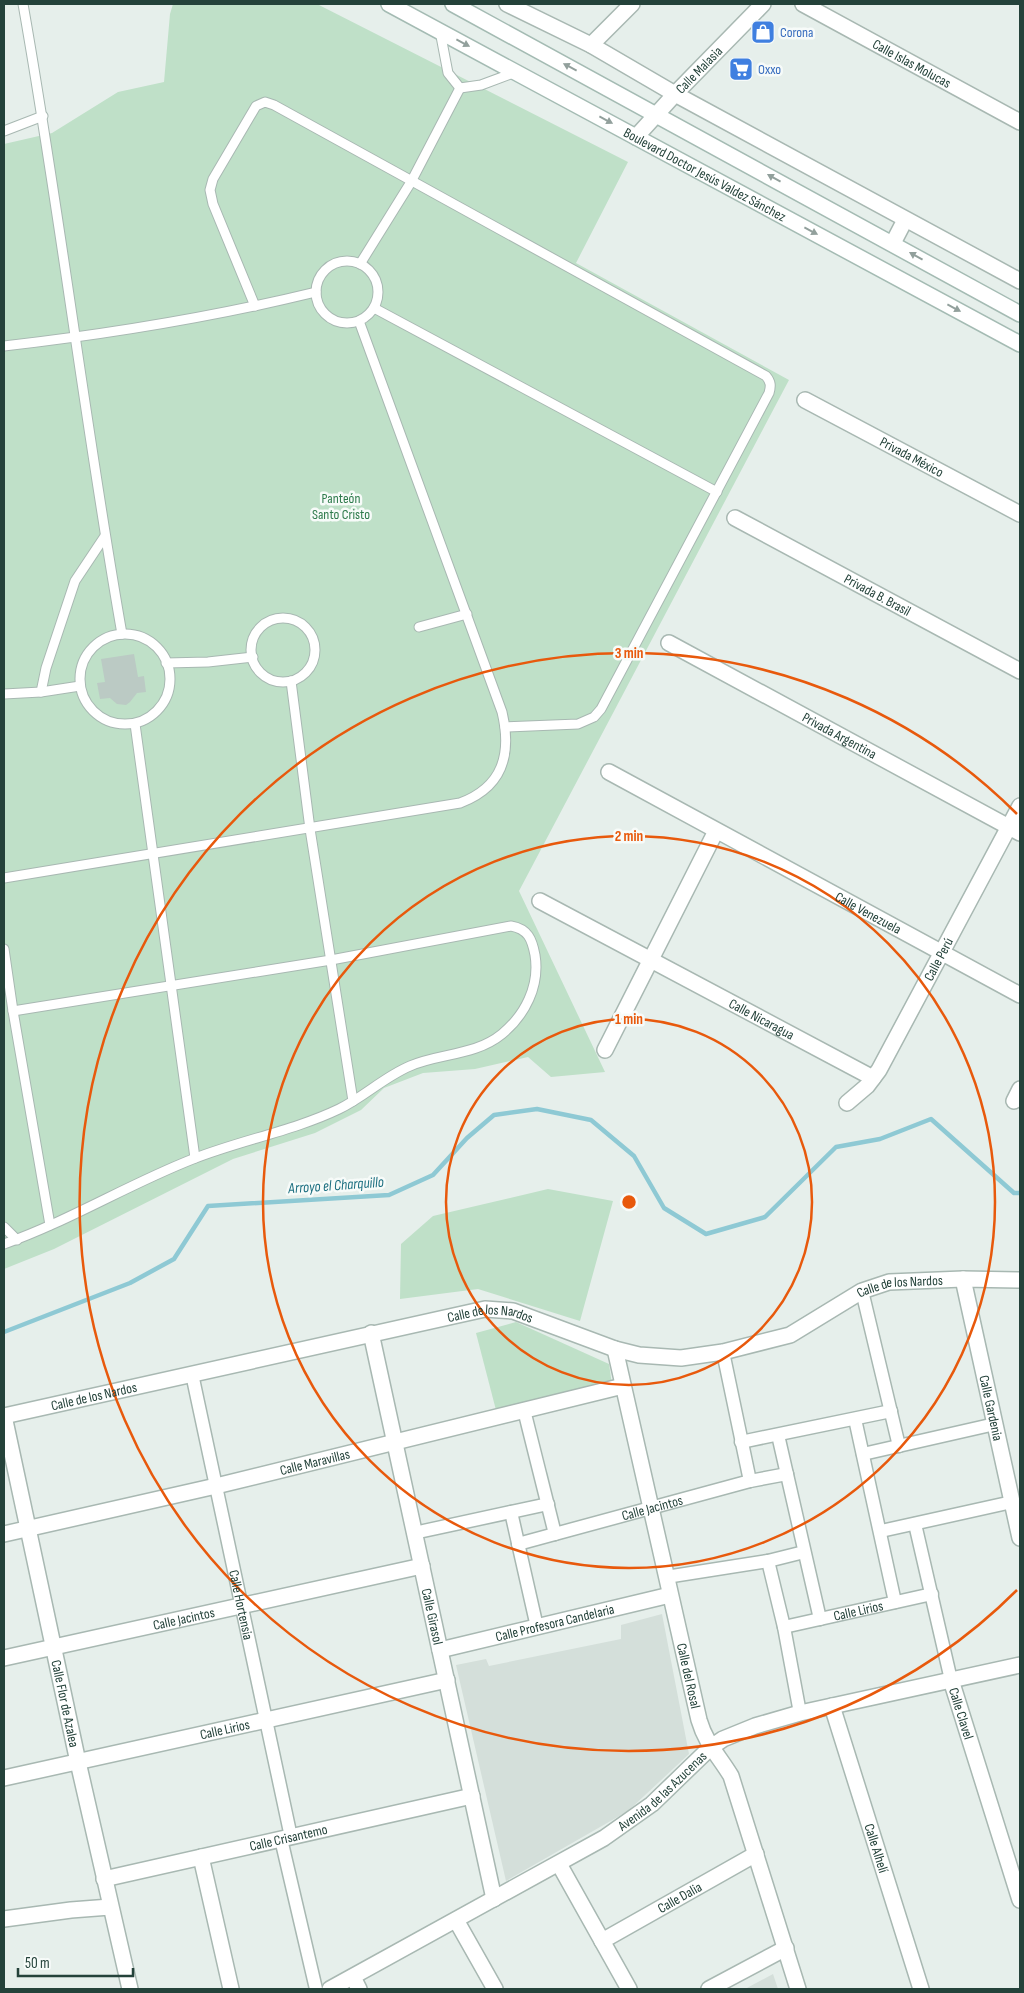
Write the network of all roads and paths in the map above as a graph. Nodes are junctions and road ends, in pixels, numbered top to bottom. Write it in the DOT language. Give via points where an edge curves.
graph roads {
  1 [pos="23,4"];
  2 [pos="389,4"];
  3 [pos="453,4"];
  4 [pos="508,4"];
  5 [pos="632,4"];
  6 [pos="763,4"];
  7 [pos="802,4"];
  8 [pos="440,31"];
  9 [pos="590,45"];
  10 [pos="516,72"];
  11 [pos="460,88"];
  12 [pos="675,94"];
  13 [pos="657,114"];
  14 [pos="42,116"];
  15 [pos="1020,122"];
  16 [pos="4,131"];
  17 [pos="636,137"];
  18 [pos="411,182"];
  19 [pos="906,220"];
  20 [pos="892,243"];
  21 [pos="360,264"];
  22 [pos="1020,281"];
  23 [pos="316,292"];
  24 [pos="255,306"];
  25 [pos="374,308"];
  26 [pos="1020,314"];
  27 [pos="359,322"];
  28 [pos="76,338"];
  29 [pos="1020,344"];
  30 [pos="4,346"];
  31 [pos="805,400"];
  32 [pos="717,492"];
  33 [pos="1020,514"];
  34 [pos="735,518"];
  35 [pos="105,536"];
  36 [pos="467,614"];
  37 [pos="419,626"];
  38 [pos="122,634"];
  39 [pos="669,643"];
  40 [pos="252,657"];
  41 [pos="166,663"];
  42 [pos="1020,671"];
  43 [pos="291,681"];
  44 [pos="80,686"];
  45 [pos="42,692"];
  46 [pos="4,694"];
  47 [pos="135,724"];
  48 [pos="505,727"];
  49 [pos="609,772"];
  50 [pos="1020,806"];
  51 [pos="310,829"];
  52 [pos="1015,830"];
  53 [pos="716,831"];
  54 [pos="153,854"];
  55 [pos="4,878"];
  56 [pos="540,901"];
  57 [pos="4,949"];
  58 [pos="941,952"];
  59 [pos="650,959"];
  60 [pos="332,960"];
  61 [pos="172,986"];
  62 [pos="1020,995"];
  63 [pos="13,1011"];
  64 [pos="605,1050"];
  65 [pos="873,1078"];
  66 [pos="353,1102"];
  67 [pos="847,1103"];
  68 [pos="195,1158"];
  69 [pos="50,1224"];
  70 [pos="4,1227"];
  71 [pos="17,1240"];
  72 [pos="4,1244"];
  73 [pos="963,1279"];
  74 [pos="1020,1280"];
  75 [pos="862,1291"];
  76 [pos="371,1334"];
  77 [pos="615,1349"];
  78 [pos="723,1352"];
  79 [pos="192,1374"];
  80 [pos="623,1386"];
  81 [pos="524,1410"];
  82 [pos="891,1411"];
  83 [pos="4,1416"];
  84 [pos="855,1419"];
  85 [pos="995,1424"];
  86 [pos="778,1435"];
  87 [pos="394,1441"];
  88 [pos="741,1442"];
  89 [pos="899,1446"];
  90 [pos="863,1454"];
  91 [pos="787,1474"];
  92 [pos="750,1481"];
  93 [pos="216,1486"];
  94 [pos="1012,1502"];
  95 [pos="548,1504"];
  96 [pos="650,1508"];
  97 [pos="511,1512"];
  98 [pos="916,1524"];
  99 [pos="28,1529"];
  100 [pos="880,1531"];
  101 [pos="414,1533"];
  102 [pos="4,1534"];
  103 [pos="555,1534"];
  104 [pos="1020,1538"];
  105 [pos="518,1544"];
  106 [pos="804,1552"];
  107 [pos="768,1561"];
  108 [pos="422,1566"];
  109 [pos="666,1577"];
  110 [pos="932,1594"];
  111 [pos="670,1596"];
  112 [pos="894,1602"];
  113 [pos="242,1606"];
  114 [pos="820,1619"];
  115 [pos="537,1627"];
  116 [pos="784,1628"];
  117 [pos="53,1648"];
  118 [pos="440,1650"];
  119 [pos="4,1658"];
  120 [pos="1020,1665"];
  121 [pos="447,1680"];
  122 [pos="951,1680"];
  123 [pos="832,1706"];
  124 [pos="800,1713"];
  125 [pos="266,1720"];
  126 [pos="710,1748"];
  127 [pos="78,1762"];
  128 [pos="4,1778"];
  129 [pos="472,1796"];
  130 [pos="286,1838"];
  131 [pos="756,1854"];
  132 [pos="201,1857"];
  133 [pos="559,1864"];
  134 [pos="104,1879"];
  135 [pos="494,1899"];
  136 [pos="1020,1900"];
  137 [pos="110,1907"];
  138 [pos="4,1919"];
  139 [pos="456,1920"];
  140 [pos="602,1941"];
  141 [pos="786,1948"];
  142 [pos="356,1983"];
  143 [pos="130,1989"];
  144 [pos="231,1989"];
  145 [pos="316,1989"];
  146 [pos="330,1989"];
  147 [pos="495,1989"];
  148 [pos="629,1989"];
  149 [pos="709,1989"];
  150 [pos="798,1989"];
  151 [pos="921,1989"];
  1 -- 14 [label="lane"];
  2 -- 8 [label="street, Boulevard Doctor Jesús Valdez Sánchez"];
  13 -- 3 [label="street, Boulevard Doctor Jesús Valdez Sánchez, one-way"];
  4 -- 9 [label="street"];
  5 -- 9 [label="street"];
  6 -- 12 [label="street, Calle Malasia"];
  7 -- 15 [label="street, Calle Islas Molucas"];
  8 -- 10 [label="street, Boulevard Doctor Jesús Valdez Sánchez, one-way"];
  8 -- 11 [label="lane" via="448,73"];
  9 -- 12 [label="street"];
  10 -- 11 [label="lane" via="482,85"];
  10 -- 17 [label="street, Boulevard Doctor Jesús Valdez Sánchez, one-way"];
  11 -- 18 [label="lane"];
  12 -- 13 [label="street, Calle Malasia"];
  12 -- 19 [label="street"];
  13 -- 17 [label="street, Calle Malasia"];
  20 -- 13 [label="street, Boulevard Doctor Jesús Valdez Sánchez, one-way"];
  14 -- 16 [label="lane"];
  14 -- 28 [label="lane"];
  17 -- 29 [label="street, Boulevard Doctor Jesús Valdez Sánchez, one-way"];
  18 -- 21 [label="lane"];
  18 -- 24 [label="lane" via="274,105 265,102 256,106 213,179 210,190"];
  18 -- 32 [label="lane" via="770,380 769,393"];
  19 -- 20 [label="street"];
  19 -- 22 [label="street"];
  26 -- 20 [label="street, Boulevard Doctor Jesús Valdez Sánchez, one-way"];
  21 -- 23 [label="lane" via="351,261 331,266 323,272"];
  21 -- 25 [label="lane" via="371,272 377,283 378,296"];
  23 -- 24 [label="lane"];
  23 -- 27 [label="lane" via="322,311 329,318 349,324"];
  24 -- 28 [label="lane"];
  25 -- 27 [label="lane"];
  25 -- 32 [label="lane"];
  27 -- 36 [label="lane"];
  28 -- 30 [label="lane"];
  28 -- 35 [label="lane"];
  31 -- 33 [label="street, Privada México"];
  32 -- 48 [label="lane" via="594,718 578,724"];
  34 -- 42 [label="street, Privada B. Brasil"];
  35 -- 38 [label="lane"];
  35 -- 45 [label="lane" via="75,581 49,659"];
  36 -- 37 [label="lane"];
  36 -- 48 [label="lane"];
  38 -- 41 [label="lane" via="142,636 150,641"];
  38 -- 44 [label="lane" via="107,638 91,649 82,664"];
  39 -- 52 [label="street, Privada Argentina"];
  40 -- 41 [label="lane"];
  40 -- 43 [label="lane" via="256,666 271,679"];
  40 -- 43 [label="lane" via="254,637 267,622 286,618 296,620 310,633 315,652 308,670"];
  41 -- 47 [label="lane" via="170,672 170,689 162,707"];
  43 -- 51 [label="lane"];
  44 -- 45 [label="lane"];
  44 -- 47 [label="lane" via="87,705 100,718 119,725"];
  45 -- 46 [label="lane"];
  47 -- 54 [label="lane"];
  48 -- 51 [label="lane" via="506,743 500,772 493,783 473,798"];
  49 -- 53 [label="street, Calle Venezuela"];
  50 -- 52 [label="street, Calle Perú"];
  51 -- 54 [label="lane"];
  51 -- 60 [label="lane"];
  52 -- 58 [label="street, Calle Perú"];
  53 -- 58 [label="street, Calle Venezuela"];
  53 -- 59 [label="street"];
  54 -- 55 [label="lane"];
  54 -- 61 [label="lane"];
  56 -- 59 [label="street, Calle Nicaragua"];
  57 -- 63 [label="lane"];
  58 -- 62 [label="street, Calle Venezuela"];
  58 -- 65 [label="street, Calle Perú"];
  59 -- 64 [label="street"];
  59 -- 65 [label="street, Calle Nicaragua"];
  60 -- 61 [label="lane"];
  60 -- 66 [label="lane"];
  60 -- 66 [label="lane" via="511,926 527,932 536,958 531,996 522,1013 501,1035 472,1051 409,1066"];
  61 -- 63 [label="lane"];
  61 -- 68 [label="lane"];
  63 -- 69 [label="lane"];
  65 -- 67 [label="street, Calle Perú"];
  66 -- 68 [label="lane" via="326,1115"];
  68 -- 69 [label="lane"];
  69 -- 71 [label="lane"];
  70 -- 71 [label="lane"];
  71 -- 72 [label="lane"];
  73 -- 74 [label="street"];
  73 -- 75 [label="street, Calle de los Nardos" via="889,1282"];
  73 -- 85 [label="street, Calle Gardenia"];
  75 -- 78 [label="street, Calle de los Nardos" via="790,1335"];
  75 -- 82 [label="street"];
  76 -- 77 [label="street, Calle de los Nardos" via="499,1308"];
  76 -- 79 [label="street, Calle de los Nardos"];
  76 -- 87 [label="street, Calle Girasol"];
  77 -- 78 [label="street, Calle de los Nardos" via="661,1358"];
  77 -- 80 [label="street, Calle del Rosal"];
  78 -- 88 [label="street"];
  79 -- 83 [label="street, Calle de los Nardos"];
  79 -- 93 [label="street, Calle Hortensia"];
  80 -- 81 [label="street, Calle Maravillas"];
  80 -- 96 [label="street, Calle del Rosal"];
  81 -- 87 [label="street, Calle Maravillas"];
  81 -- 95 [label="street"];
  82 -- 84 [label="street"];
  82 -- 89 [label="street"];
  83 -- 99 [label="street, Calle Flor de Azalea"];
  84 -- 86 [label="street"];
  84 -- 90 [label="street"];
  85 -- 89 [label="street"];
  85 -- 94 [label="street, Calle Gardenia"];
  86 -- 88 [label="street"];
  86 -- 91 [label="street"];
  87 -- 93 [label="street, Calle Maravillas"];
  87 -- 101 [label="street, Calle Girasol"];
  88 -- 92 [label="street"];
  89 -- 90 [label="street"];
  90 -- 100 [label="street"];
  91 -- 92 [label="street, Calle Jacintos"];
  91 -- 106 [label="street"];
  92 -- 96 [label="street, Calle Jacintos"];
  93 -- 99 [label="street, Calle Maravillas"];
  93 -- 113 [label="street, Calle Hortensia"];
  94 -- 98 [label="street"];
  94 -- 104 [label="street, Calle Gardenia"];
  95 -- 97 [label="street"];
  95 -- 103 [label="street"];
  96 -- 103 [label="street, Calle Jacintos"];
  96 -- 109 [label="street, Calle del Rosal"];
  97 -- 101 [label="street"];
  97 -- 105 [label="street"];
  98 -- 100 [label="street"];
  98 -- 110 [label="street, Calle Clavel"];
  99 -- 102 [label="street, Calle Maravillas"];
  99 -- 117 [label="street, Calle Flor de Azalea"];
  100 -- 112 [label="street"];
  101 -- 108 [label="street, Calle Girasol"];
  103 -- 105 [label="street, Calle Jacintos"];
  105 -- 115 [label="street"];
  106 -- 107 [label="street"];
  106 -- 114 [label="street"];
  107 -- 109 [label="street"];
  107 -- 116 [label="street"];
  108 -- 113 [label="street, Calle Jacintos"];
  108 -- 118 [label="street, Calle Girasol"];
  109 -- 111 [label="street, Calle del Rosal"];
  110 -- 112 [label="street, Calle Lirios"];
  110 -- 122 [label="street, Calle Clavel"];
  111 -- 115 [label="street, Calle Profesora Candelaria"];
  111 -- 126 [label="street, Calle del Rosal" via="699,1720"];
  112 -- 114 [label="street, Calle Lirios"];
  113 -- 117 [label="street, Calle Jacintos"];
  113 -- 125 [label="street, Calle Hortensia"];
  114 -- 116 [label="street, Calle Lirios"];
  115 -- 118 [label="street, Calle Profesora Candelaria"];
  116 -- 124 [label="street"];
  117 -- 119 [label="street, Calle Jacintos"];
  117 -- 127 [label="street, Calle Flor de Azalea"];
  118 -- 121 [label="street, Calle Girasol"];
  120 -- 122 [label="street, Avenida de las Azucenas"];
  121 -- 125 [label="street, Calle Lirios"];
  121 -- 129 [label="street, Calle Girasol"];
  122 -- 123 [label="street, Avenida de las Azucenas"];
  122 -- 136 [label="street, Calle Clavel"];
  123 -- 124 [label="street, Avenida de las Azucenas"];
  123 -- 151 [label="street, Calle Alhelí"];
  124 -- 126 [label="street, Avenida de las Azucenas" via="755,1726"];
  125 -- 127 [label="street, Calle Lirios"];
  125 -- 130 [label="street, Calle Hortensia"];
  126 -- 131 [label="street, Calle del Rosal" via="731,1776"];
  126 -- 133 [label="street, Avenida de las Azucenas" via="641,1813"];
  127 -- 128 [label="street, Calle Lirios"];
  127 -- 134 [label="street, Calle Flor de Azalea"];
  129 -- 130 [label="street, Calle Crisantemo"];
  129 -- 135 [label="street, Calle Girasol"];
  130 -- 132 [label="street, Calle Crisantemo"];
  130 -- 145 [label="street, Calle Hortensia"];
  131 -- 140 [label="street, Calle Dalia"];
  131 -- 141 [label="street, Calle del Rosal"];
  132 -- 134 [label="street, Calle Crisantemo"];
  132 -- 144 [label="street"];
  133 -- 135 [label="street, Avenida de las Azucenas"];
  133 -- 140 [label="street"];
  134 -- 137 [label="street, Calle Flor de Azalea"];
  135 -- 139 [label="street, Avenida de las Azucenas"];
  137 -- 138 [label="street"];
  137 -- 143 [label="street, Calle Flor de Azalea"];
  139 -- 142 [label="street, Avenida de las Azucenas"];
  139 -- 147 [label="street"];
  140 -- 148 [label="street"];
  141 -- 149 [label="street"];
  141 -- 150 [label="street, Calle del Rosal"];
  142 -- 146 [label="street, Avenida de las Azucenas"];
}
